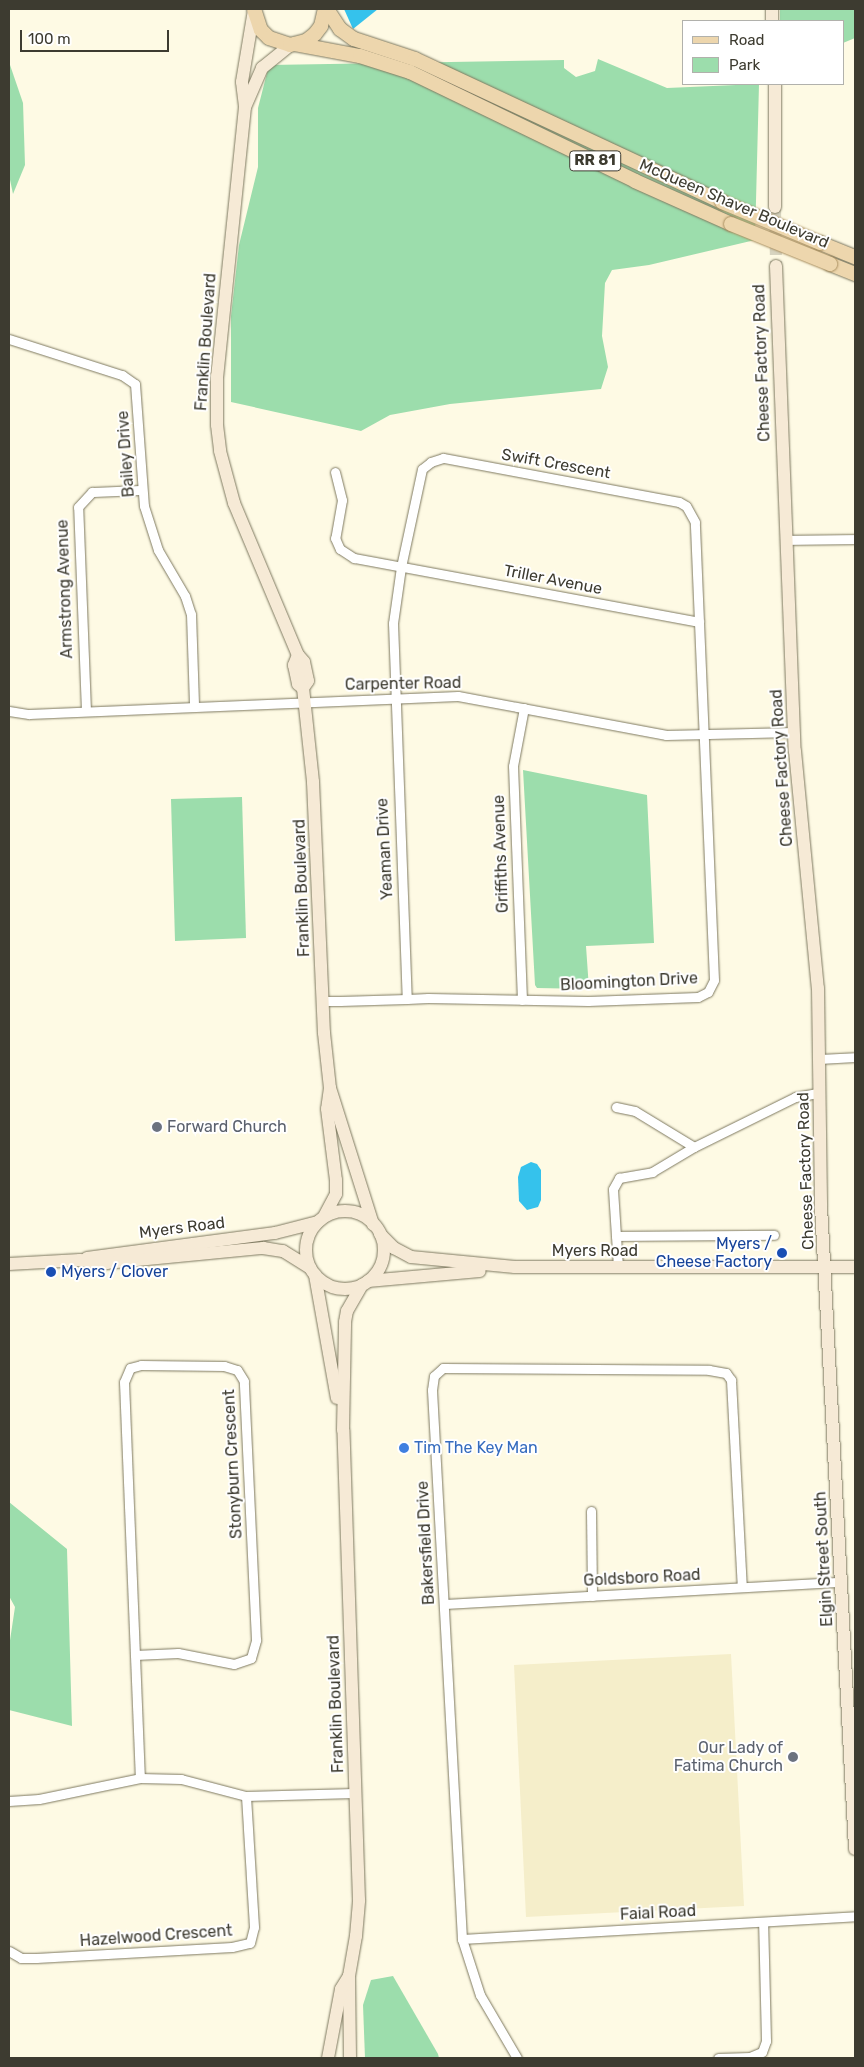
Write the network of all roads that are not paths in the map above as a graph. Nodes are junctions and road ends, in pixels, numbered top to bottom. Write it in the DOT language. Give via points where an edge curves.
graph roads {
  1 [pos="254,9"];
  2 [pos="326,9"];
  3 [pos="293,44"];
  4 [pos="774,85"];
  5 [pos="245,108"];
  6 [pos="775,208"];
  7 [pos="855,257"];
  8 [pos="776,266"];
  9 [pos="855,274"];
  10 [pos="9,339"];
  11 [pos="336,472"];
  12 [pos="141,490"];
  13 [pos="855,539"];
  14 [pos="785,540"];
  15 [pos="401,567"];
  16 [pos="699,622"];
  17 [pos="393,698"];
  18 [pos="305,701"];
  19 [pos="194,706"];
  20 [pos="524,708"];
  21 [pos="9,711"];
  22 [pos="86,711"];
  23 [pos="794,732"];
  24 [pos="704,736"];
  25 [pos="407,999"];
  26 [pos="522,1000"];
  27 [pos="323,1001"];
  28 [pos="855,1057"];
  29 [pos="819,1059"];
  30 [pos="330,1088"];
  31 [pos="818,1093"];
  32 [pos="616,1107"];
  33 [pos="694,1147"];
  34 [pos="321,1219"];
  35 [pos="377,1229"];
  36 [pos="774,1235"];
  37 [pos="616,1236"];
  38 [pos="80,1260"];
  39 [pos="9,1264"];
  40 [pos="515,1267"];
  41 [pos="618,1267"];
  42 [pos="826,1267"];
  43 [pos="855,1267"];
  44 [pos="313,1272"];
  45 [pos="365,1283"];
  46 [pos="343,1430"];
  47 [pos="591,1511"];
  48 [pos="841,1582"];
  49 [pos="742,1588"];
  50 [pos="592,1596"];
  51 [pos="445,1604"];
  52 [pos="135,1655"];
  53 [pos="140,1778"];
  54 [pos="354,1793"];
  55 [pos="246,1796"];
  56 [pos="9,1801"];
  57 [pos="855,1849"];
  58 [pos="855,1916"];
  59 [pos="763,1922"];
  60 [pos="462,1939"];
  61 [pos="9,1951"];
  62 [pos="349,1976"];
  63 [pos="328,2058"];
  64 [pos="350,2058"];
  65 [pos="516,2058"];
  66 [pos="718,2058"];
  1 -- 3 [label="main road, McQueen Shaver Boulevard" via="261,30 269,38"];
  1 -- 5 [label="main road, Franklin Boulevard" via="242,82"];
  2 -- 3 [label="main road" via="315,34"];
  2 -- 7 [label="main road, McQueen Shaver Boulevard / RR 81, bridge" via="340,29 354,39 415,59 722,202"];
  3 -- 5 [label="main road, Franklin Boulevard" via="262,68"];
  3 -- 9 [label="main road, McQueen Shaver Boulevard / RR 81, bridge" via="360,56 410,72 635,181"];
  4 -- 6 [label="main road"];
  5 -- 18 [label="main road, Franklin Boulevard" via="217,376 217,425 220,451 234,503 298,655 294,665"];
  8 -- 14 [label="main road, Cheese Factory Road"];
  10 -- 12 [label="street, Bailey Drive" via="122,375 135,384"];
  11 -- 15 [label="street, Triller Avenue" via="342,500 335,532 340,549 354,558"];
  12 -- 19 [label="street, Bailey Drive" via="158,550 185,596 191,614"];
  12 -- 22 [label="street, Armstrong Avenue" via="92,492 78,507"];
  13 -- 14 [label="street"];
  14 -- 23 [label="main road, Cheese Factory Road"];
  15 -- 16 [label="street, Triller Avenue"];
  15 -- 16 [label="street, Swift Crescent" via="422,470 437,459 662,498 686,506 695,522"];
  15 -- 17 [label="street, Swift Crescent" via="393,623"];
  16 -- 24 [label="street, Swift Crescent"];
  17 -- 18 [label="street, Carpenter Road"];
  17 -- 20 [label="street, Carpenter Road" via="458,696"];
  17 -- 25 [label="street, Yeaman Drive"];
  18 -- 19 [label="street, Carpenter Road"];
  18 -- 27 [label="main road, Franklin Boulevard" via="313,782"];
  19 -- 22 [label="street, Carpenter Road"];
  20 -- 24 [label="street, Carpenter Road" via="666,735"];
  20 -- 26 [label="street, Griffiths Avenue" via="513,766"];
  21 -- 22 [label="street, Carpenter Road"];
  23 -- 24 [label="street, Carpenter Road"];
  23 -- 29 [label="main road, Cheese Factory Road" via="816,958"];
  24 -- 26 [label="street, Bloomington Drive" via="714,980 708,992 698,997"];
  25 -- 26 [label="street, Bloomington Drive"];
  25 -- 27 [label="street, Bloomington Drive"];
  27 -- 30 [label="main road, Franklin Boulevard"];
  28 -- 29 [label="street"];
  29 -- 31 [label="main road, Cheese Factory Road"];
  30 -- 34 [label="main road, Franklin Boulevard" via="327,1109 336,1194"];
  30 -- 35 [label="main road, Franklin Boulevard"];
  31 -- 33 [label="street" via="795,1097"];
  31 -- 42 [label="main road, Cheese Factory Road"];
  32 -- 33 [label="street" via="635,1111"];
  33 -- 37 [label="street" via="652,1172 619,1178 613,1189"];
  34 -- 35 [label="main road" via="350,1212"];
  34 -- 38 [label="main road, Myers Road" via="275,1233 106,1253"];
  34 -- 44 [label="main road" via="306,1244"];
  35 -- 40 [label="main road, Myers Road" via="394,1248 411,1257"];
  35 -- 45 [label="main road" via="384,1255 376,1274"];
  36 -- 37 [label="street"];
  37 -- 41 [label="street"];
  38 -- 39 [label="main road, Myers Road"];
  38 -- 44 [label="main road, Myers Road" via="106,1263 263,1248 283,1251"];
  40 -- 41 [label="main road, Myers Road"];
  40 -- 45 [label="main road, Myers Road"];
  41 -- 42 [label="main road, Myers Road"];
  42 -- 43 [label="main road, Myers Road"];
  42 -- 48 [label="main road, Elgin Street South"];
  44 -- 45 [label="main road" via="337,1288"];
  44 -- 46 [label="main road, Franklin Boulevard"];
  45 -- 46 [label="main road, Franklin Boulevard" via="347,1311 345,1322"];
  46 -- 54 [label="main road, Franklin Boulevard"];
  47 -- 50 [label="street"];
  48 -- 49 [label="street, Goldsboro Road"];
  48 -- 57 [label="main road, Elgin Street South"];
  49 -- 50 [label="street, Goldsboro Road"];
  49 -- 51 [label="street, Bakersfield Drive" via="731,1380 726,1373 709,1370 440,1368 434,1376 432,1390"];
  50 -- 51 [label="street, Goldsboro Road"];
  51 -- 60 [label="street, Bakersfield Drive"];
  52 -- 52 [label="street, Stonyburn Crescent" via="178,1653 234,1664 251,1658 256,1640 245,1401 244,1381 237,1370 224,1366 141,1365 130,1368 124,1382"];
  52 -- 53 [label="street, Stonyburn Crescent"];
  53 -- 55 [label="street" via="181,1779"];
  53 -- 56 [label="street" via="39,1799"];
  54 -- 55 [label="street"];
  54 -- 62 [label="main road, Franklin Boulevard" via="359,1900"];
  55 -- 61 [label="street, Hazelwood Crescent" via="254,1927 250,1943 232,1947 36,1958 21,1958"];
  58 -- 59 [label="street, Faial Road"];
  59 -- 60 [label="street, Faial Road"];
  59 -- 66 [label="street" via="766,2041 762,2052 750,2057"];
  60 -- 65 [label="street, Bakersfield Drive" via="480,1995"];
  62 -- 63 [label="main road, Franklin Boulevard" via="341,1989"];
  62 -- 64 [label="main road, Franklin Boulevard"];
}
